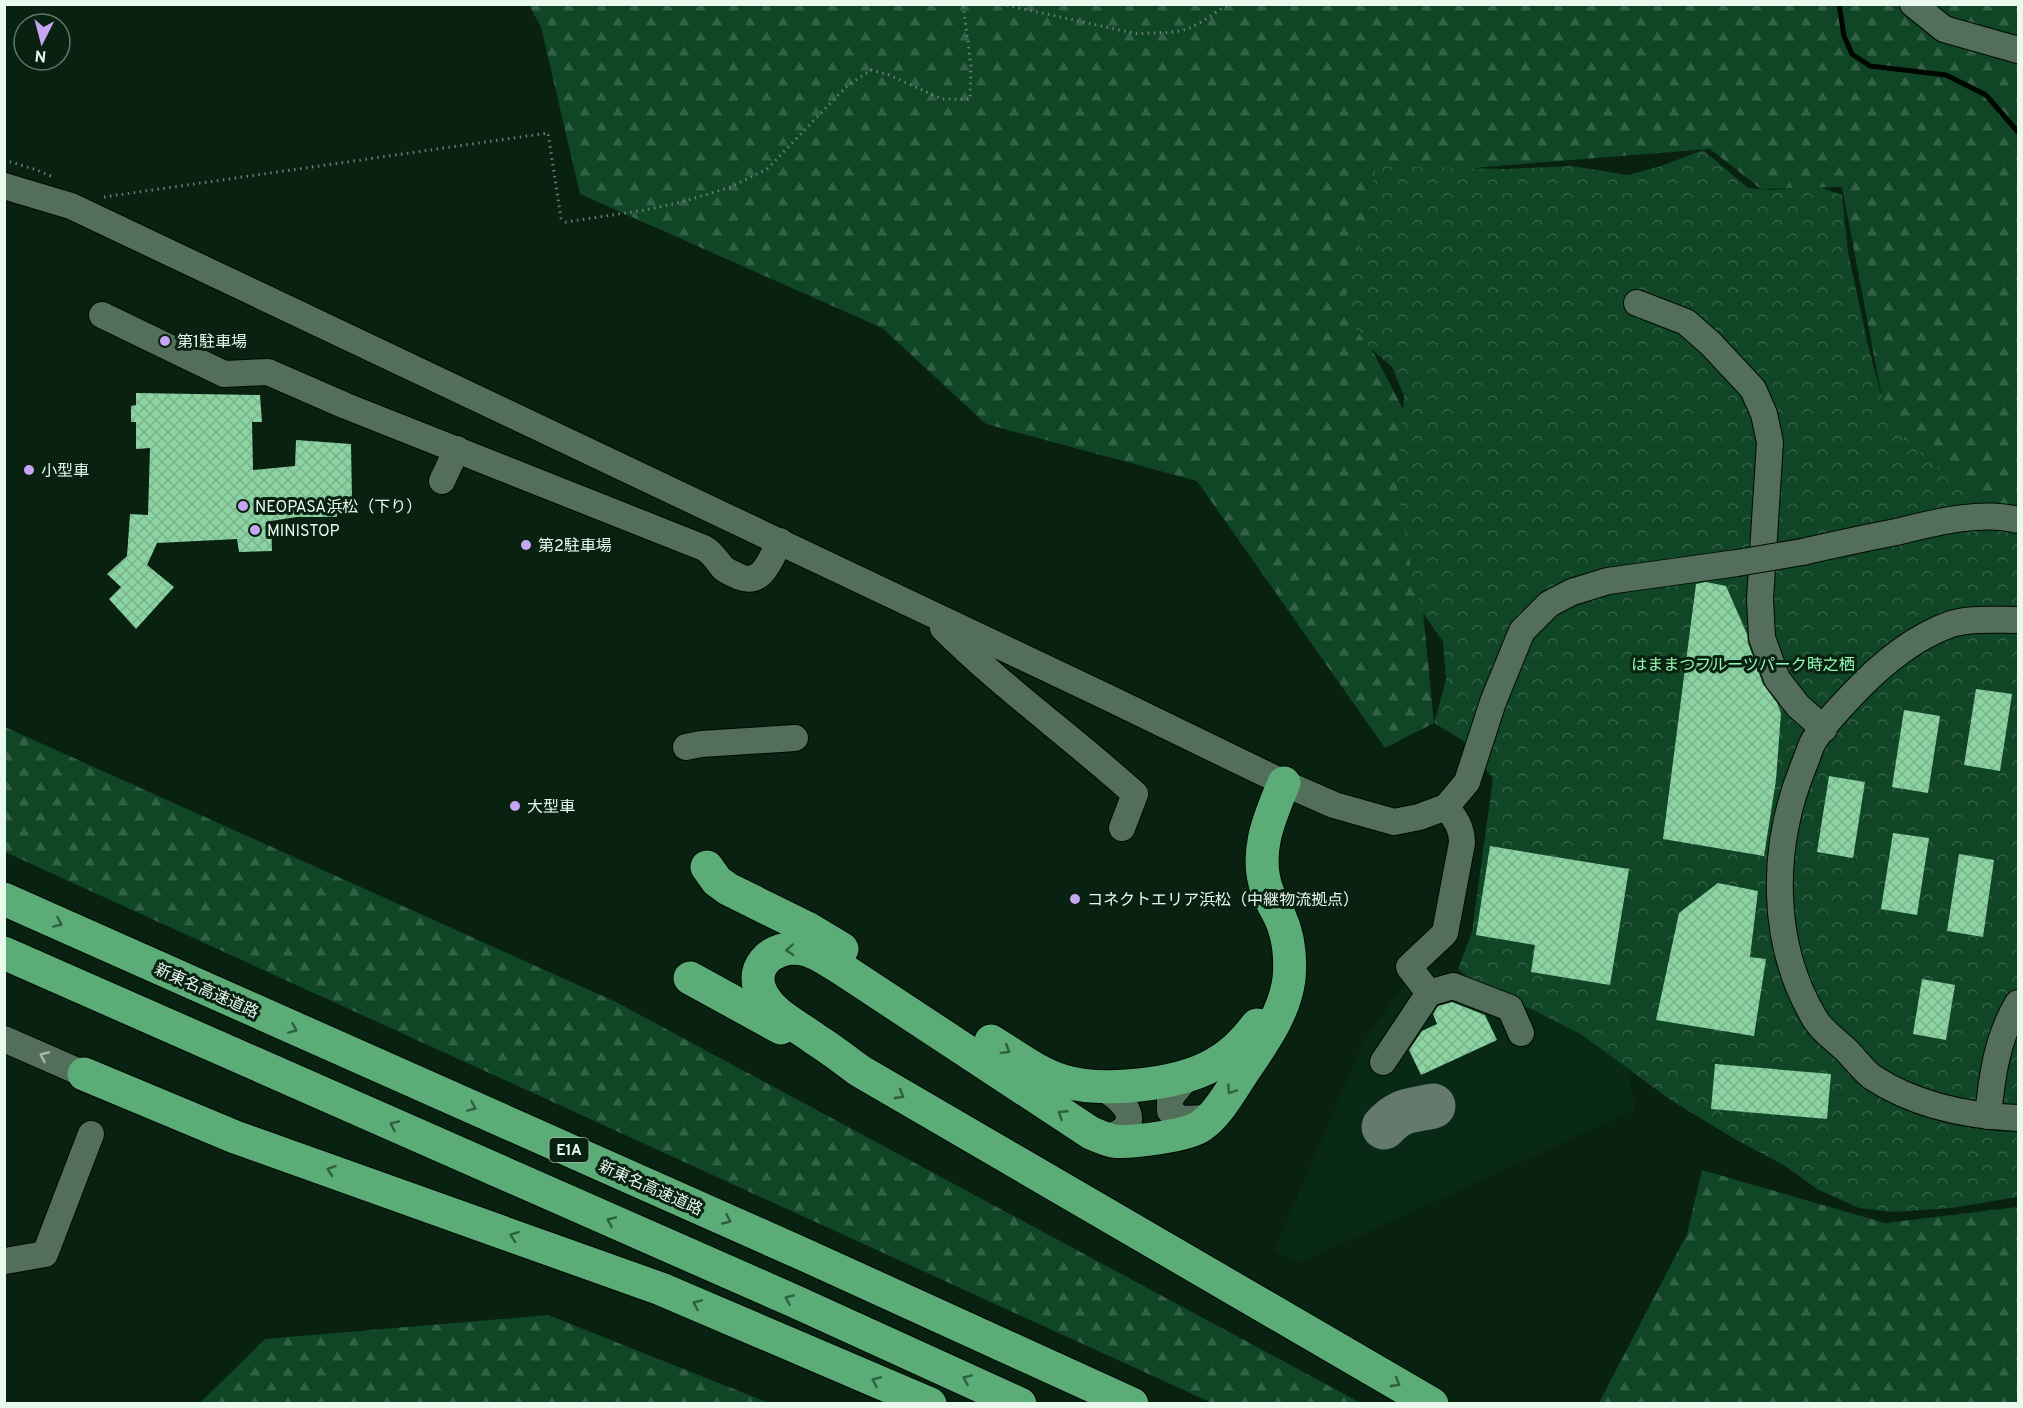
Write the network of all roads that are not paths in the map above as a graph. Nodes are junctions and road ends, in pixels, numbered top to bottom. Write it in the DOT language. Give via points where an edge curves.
graph roads {
  1 [pos="1913,4"];
  2 [pos="2019,50"];
  3 [pos="4,186"];
  4 [pos="1637,303"];
  5 [pos="102,315"];
  6 [pos="457,449"];
  7 [pos="442,482"];
  8 [pos="2019,520"];
  9 [pos="780,541"];
  10 [pos="930,615"];
  11 [pos="2019,620"];
  12 [pos="1824,729"];
  13 [pos="795,738"];
  14 [pos="687,747"];
  15 [pos="1275,779"];
  16 [pos="1446,807"];
  17 [pos="1122,828"];
  18 [pos="707,867"];
  19 [pos="4,899"];
  20 [pos="4,953"];
  21 [pos="690,978"];
  22 [pos="1430,993"];
  23 [pos="2019,1003"];
  24 [pos="1521,1033"];
  25 [pos="4,1039"];
  26 [pos="1383,1062"];
  27 [pos="860,1071"];
  28 [pos="84,1074"];
  29 [pos="1188,1076"];
  30 [pos="1100,1087"];
  31 [pos="1988,1116"];
  32 [pos="1210,1118"];
  33 [pos="2019,1118"];
  34 [pos="92,1134"];
  35 [pos="1103,1138"];
  36 [pos="5,1262"];
  37 [pos="930,1404"];
  38 [pos="1020,1404"];
  39 [pos="1132,1404"];
  40 [pos="1431,1404"];
  1 -- 2 [label="street" via="1944,29"];
  3 -- 9 [label="street" via="81,211"];
  4 -- 12 [label="street" via="1686,322 1754,389 1770,442 1760,599 1762,638 1777,679 1798,706"];
  5 -- 6 [label="street" via="224,374 268,372"];
  6 -- 7 [label="street"];
  6 -- 9 [label="street" via="704,548 732,574 744,579 755,579 763,573"];
  8 -- 16 [label="street, bridge" via="1969,518 1930,524 1802,552 1608,581 1572,592 1549,604 1522,631 1467,782"];
  9 -- 10 [label="street"];
  10 -- 15 [label="street"];
  10 -- 17 [label="street" via="978,661 1135,794"];
  11 -- 12 [label="street" via="1953,624 1920,638 1871,675"];
  12 -- 31 [label="street" via="1812,744 1796,785 1780,858 1780,918 1800,990 1816,1021 1871,1076 1942,1109"];
  13 -- 14 [label="street"];
  15 -- 16 [label="street" via="1334,805 1394,822"];
  15 -- 29 [label="highway" via="1252,831 1249,865 1255,894 1276,949 1273,995 1261,1021 1240,1045 1215,1064"];
  15 -- 32 [label="highway, one-way" via="1262,863 1267,891 1286,930 1290,961 1287,994 1272,1027"];
  16 -- 22 [label="street" via="1462,832 1462,843 1445,933 1409,967"];
  18 -- 30 [label="highway, one-way" via="728,889 815,932 1034,1068 1061,1081"];
  19 -- 39 [label="highway, 新東名高速道路 / E1A, one-way"];
  38 -- 20 [label="highway, one-way"];
  21 -- 27 [label="highway"];
  22 -- 24 [label="street" via="1453,986 1510,1008"];
  22 -- 26 [label="street"];
  23 -- 31 [label="street" via="1998,1049"];
  28 -- 25 [label="street, one-way"];
  35 -- 27 [label="highway, one-way" via="826,959 803,949 772,953 764,960 758,978 764,998 779,1014"];
  27 -- 40 [label="highway, one-way"];
  37 -- 28 [label="highway, one-way" via="662,1289 235,1137"];
  29 -- 30 [label="highway"];
  29 -- 32 [label="street" via="1170,1098 1170,1111 1180,1119"];
  30 -- 35 [label="street" via="1124,1104 1129,1118 1121,1131"];
  31 -- 33 [label="street"];
  32 -- 35 [label="highway" via="1179,1134 1129,1141"];
  34 -- 36 [label="street" via="45,1254"];
}
